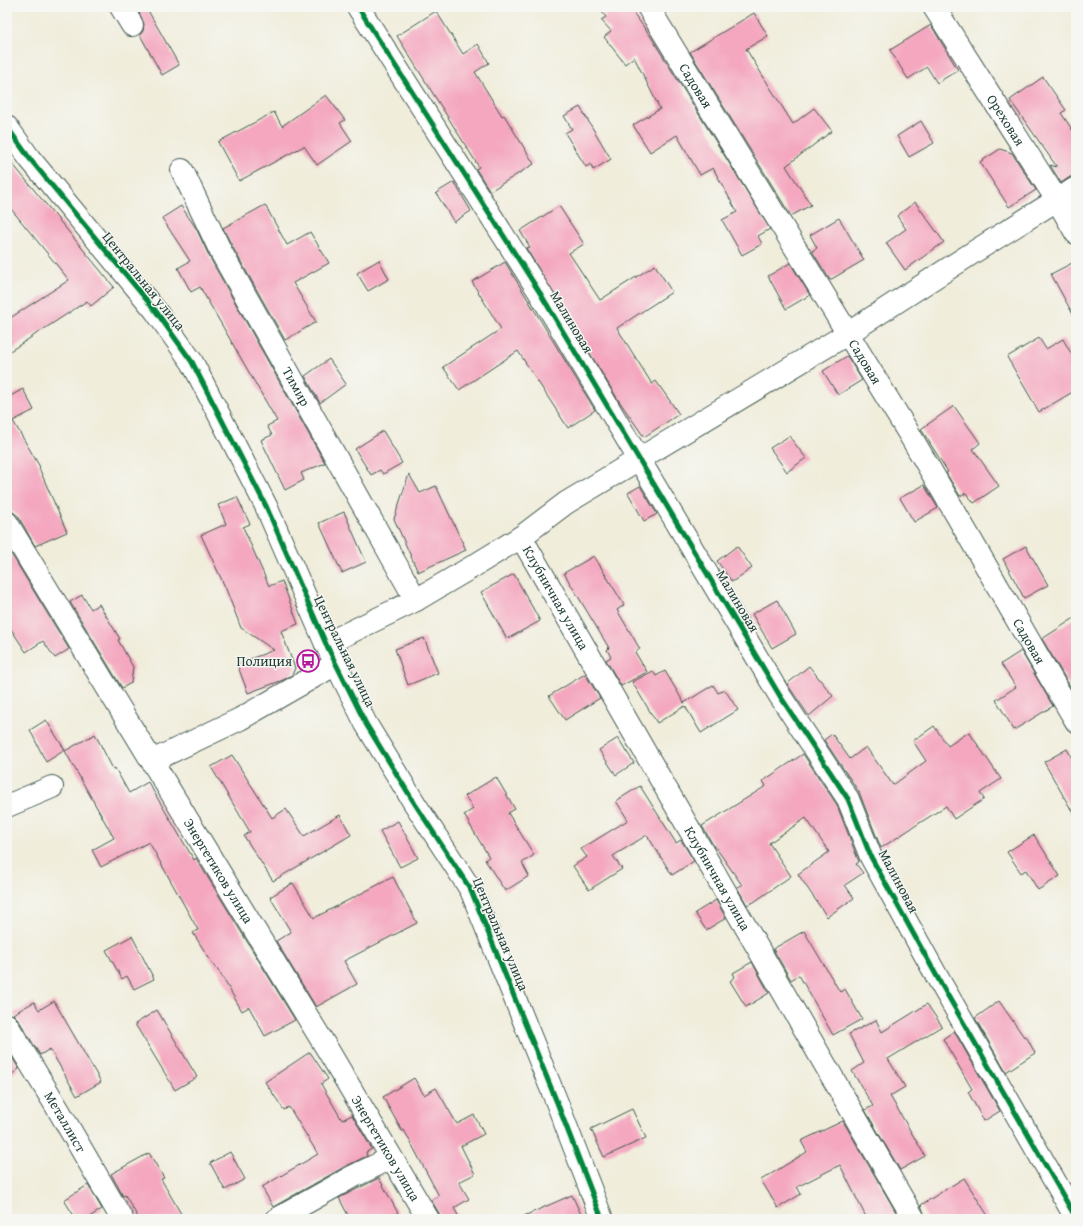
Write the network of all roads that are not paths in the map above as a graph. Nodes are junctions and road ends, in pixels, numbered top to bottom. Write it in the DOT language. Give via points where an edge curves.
graph roads {
  1 [pos="358,7"];
  2 [pos="648,7"];
  3 [pos="934,7"];
  4 [pos="7,127"];
  5 [pos="182,170"];
  6 [pos="1076,188"];
  7 [pos="1057,200"];
  8 [pos="1076,234"];
  9 [pos="847,334"];
  10 [pos="640,460"];
  11 [pos="7,523"];
  12 [pos="521,537"];
  13 [pos="416,600"];
  14 [pos="326,644"];
  15 [pos="336,664"];
  16 [pos="1076,721"];
  17 [pos="152,761"];
  18 [pos="52,786"];
  19 [pos="7,806"];
  20 [pos="7,1025"];
  21 [pos="392,1158"];
  22 [pos="1076,1218"];
  23 [pos="122,1219"];
  24 [pos="277,1219"];
  25 [pos="428,1219"];
  26 [pos="602,1219"];
  27 [pos="914,1219"];
  1 -- 10 [label="street, Малиновая" via="540,293"];
  2 -- 9 [label="street, Садовая"];
  3 -- 7 [label="street, Ореховая"];
  4 -- 14 [label="street, Центральная улица" via="30,159 155,310 192,362 266,506"];
  5 -- 13 [label="street, Тимир" via="221,252"];
  6 -- 7 [label="street"];
  7 -- 8 [label="street, Ореховая"];
  7 -- 9 [label="street"];
  9 -- 10 [label="street"];
  9 -- 16 [label="street, Садовая" via="972,539"];
  10 -- 12 [label="street" via="566,503"];
  10 -- 22 [label="street, Малиновая" via="780,696 848,799 875,864"];
  11 -- 17 [label="street, Энергетиков улица"];
  12 -- 13 [label="street"];
  12 -- 27 [label="street, Клубничная улица"];
  13 -- 14 [label="street"];
  14 -- 15 [label="street, Центральная улица"];
  15 -- 17 [label="street" via="240,719"];
  15 -- 26 [label="street, Центральная улица" via="370,730 472,890"];
  17 -- 21 [label="street, Энергетиков улица"];
  18 -- 19 [label="street"];
  20 -- 23 [label="street, Металлист"];
  21 -- 24 [label="street" via="350,1178"];
  21 -- 25 [label="street, Энергетиков улица"];
}
